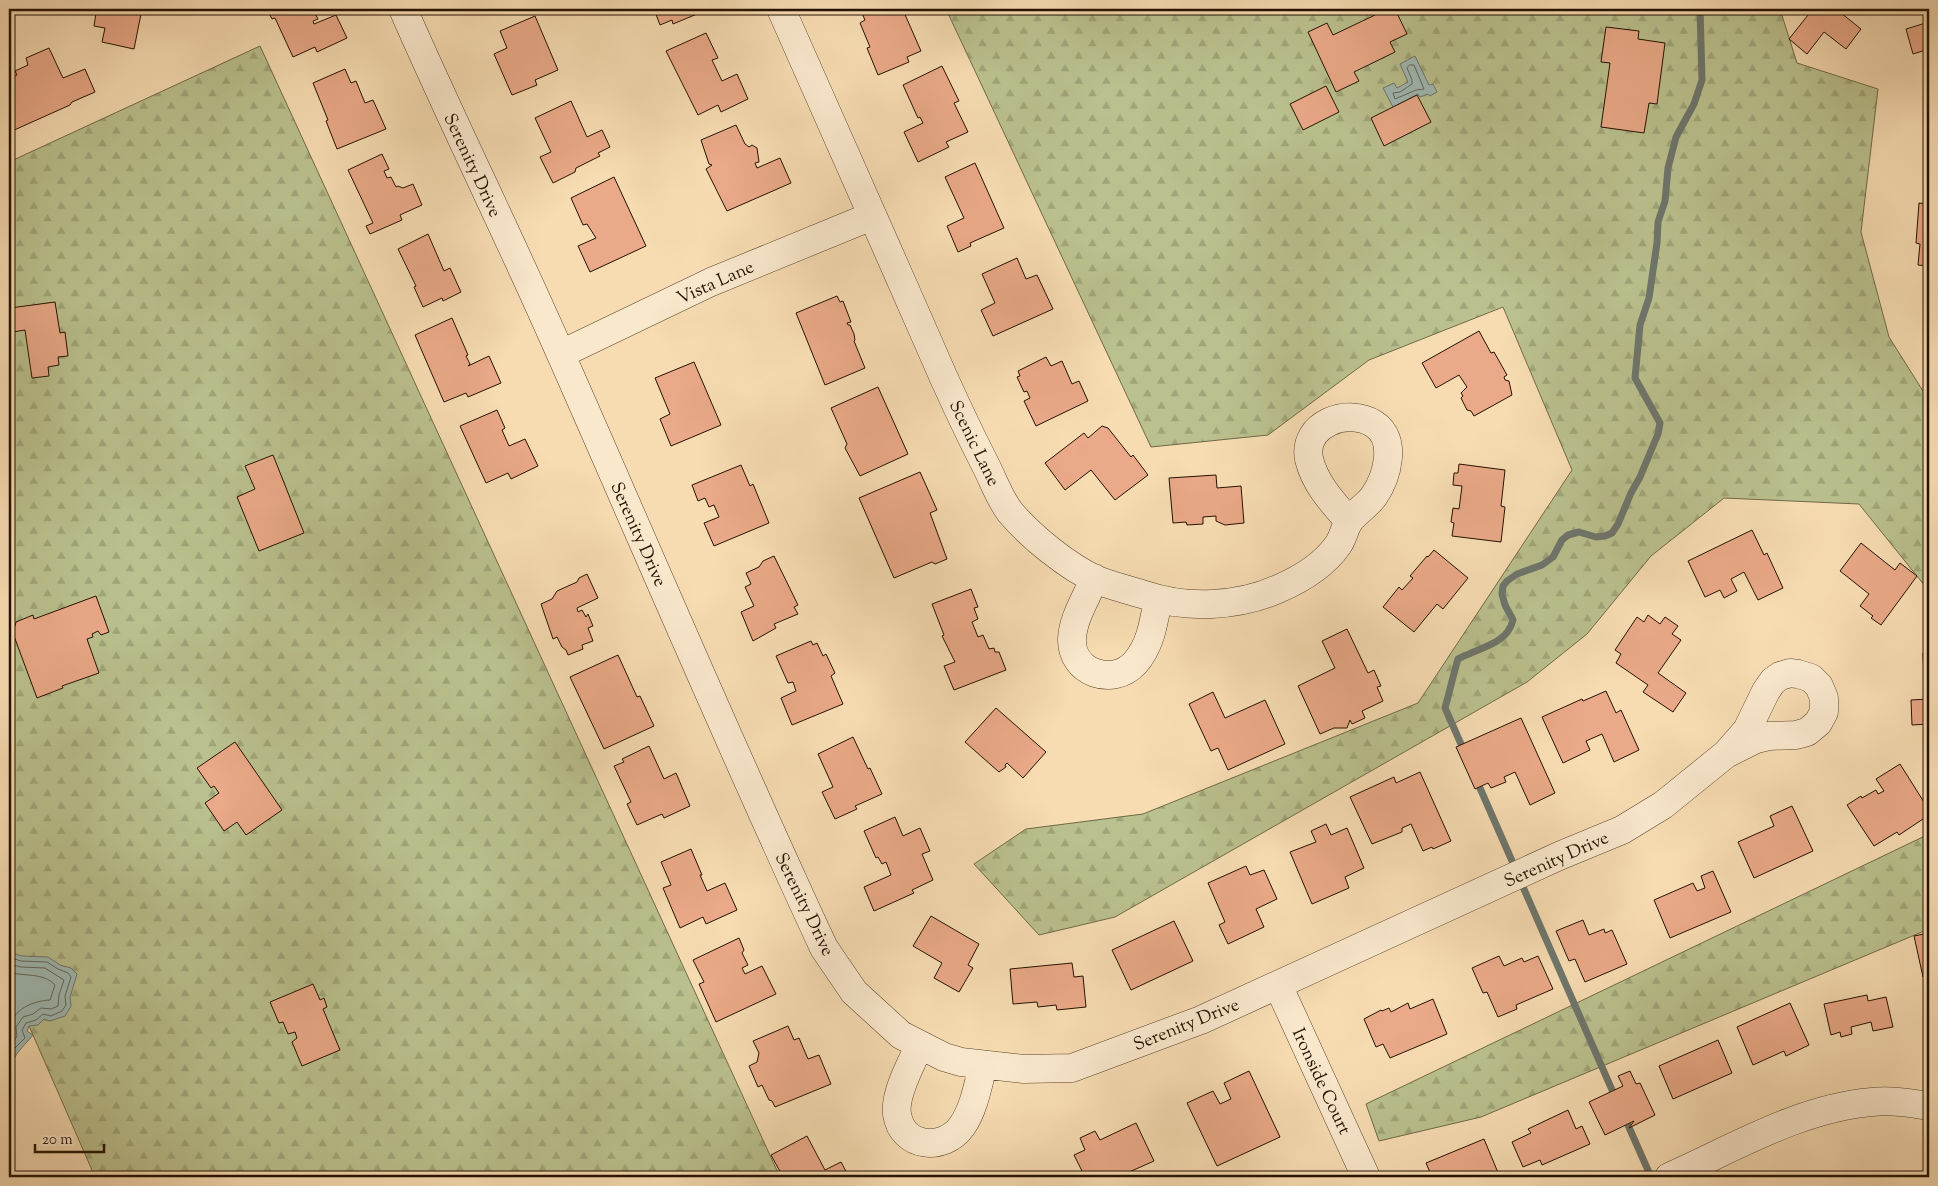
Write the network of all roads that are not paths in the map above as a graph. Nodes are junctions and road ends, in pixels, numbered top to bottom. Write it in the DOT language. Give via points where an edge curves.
graph roads {
  1 [pos="403,9"];
  2 [pos="781,9"];
  3 [pos="872,216"];
  4 [pos="561,354"];
  5 [pos="1349,521"];
  6 [pos="1094,578"];
  7 [pos="1158,599"];
  8 [pos="1726,754"];
  9 [pos="1278,985"];
  10 [pos="920,1045"];
  11 [pos="983,1065"];
  12 [pos="1929,1104"];
  13 [pos="1366,1177"];
  14 [pos="1669,1177"];
  1 -- 4 [label="street, Serenity Drive"];
  2 -- 3 [label="street, Scenic Lane"];
  3 -- 4 [label="street, Vista Lane" via="711,282"];
  3 -- 6 [label="street, Scenic Lane" via="940,371 1008,510 1041,543"];
  4 -- 10 [label="street, Serenity Drive" via="824,948 854,992 901,1035"];
  5 -- 7 [label="street, Scenic Lane" via="1337,547 1303,576 1277,590 1243,601 1192,603"];
  6 -- 7 [label="street, Scenic Lane"];
  6 -- 7 [label="street" via="1076,622 1072,646 1078,660 1087,670 1097,674 1119,673 1140,657 1151,634"];
  8 -- 9 [label="street, Serenity Drive" via="1663,806 1622,830"];
  9 -- 11 [label="street, Serenity Drive" via="1201,1020 1072,1068 1024,1069"];
  9 -- 13 [label="street, Ironside Court"];
  10 -- 11 [label="street, Serenity Drive" via="944,1057"];
  10 -- 11 [label="street" via="899,1095 897,1115 908,1134 921,1142 941,1142 963,1125"];
  12 -- 14 [label="street" via="1873,1102 1816,1112"];
}
